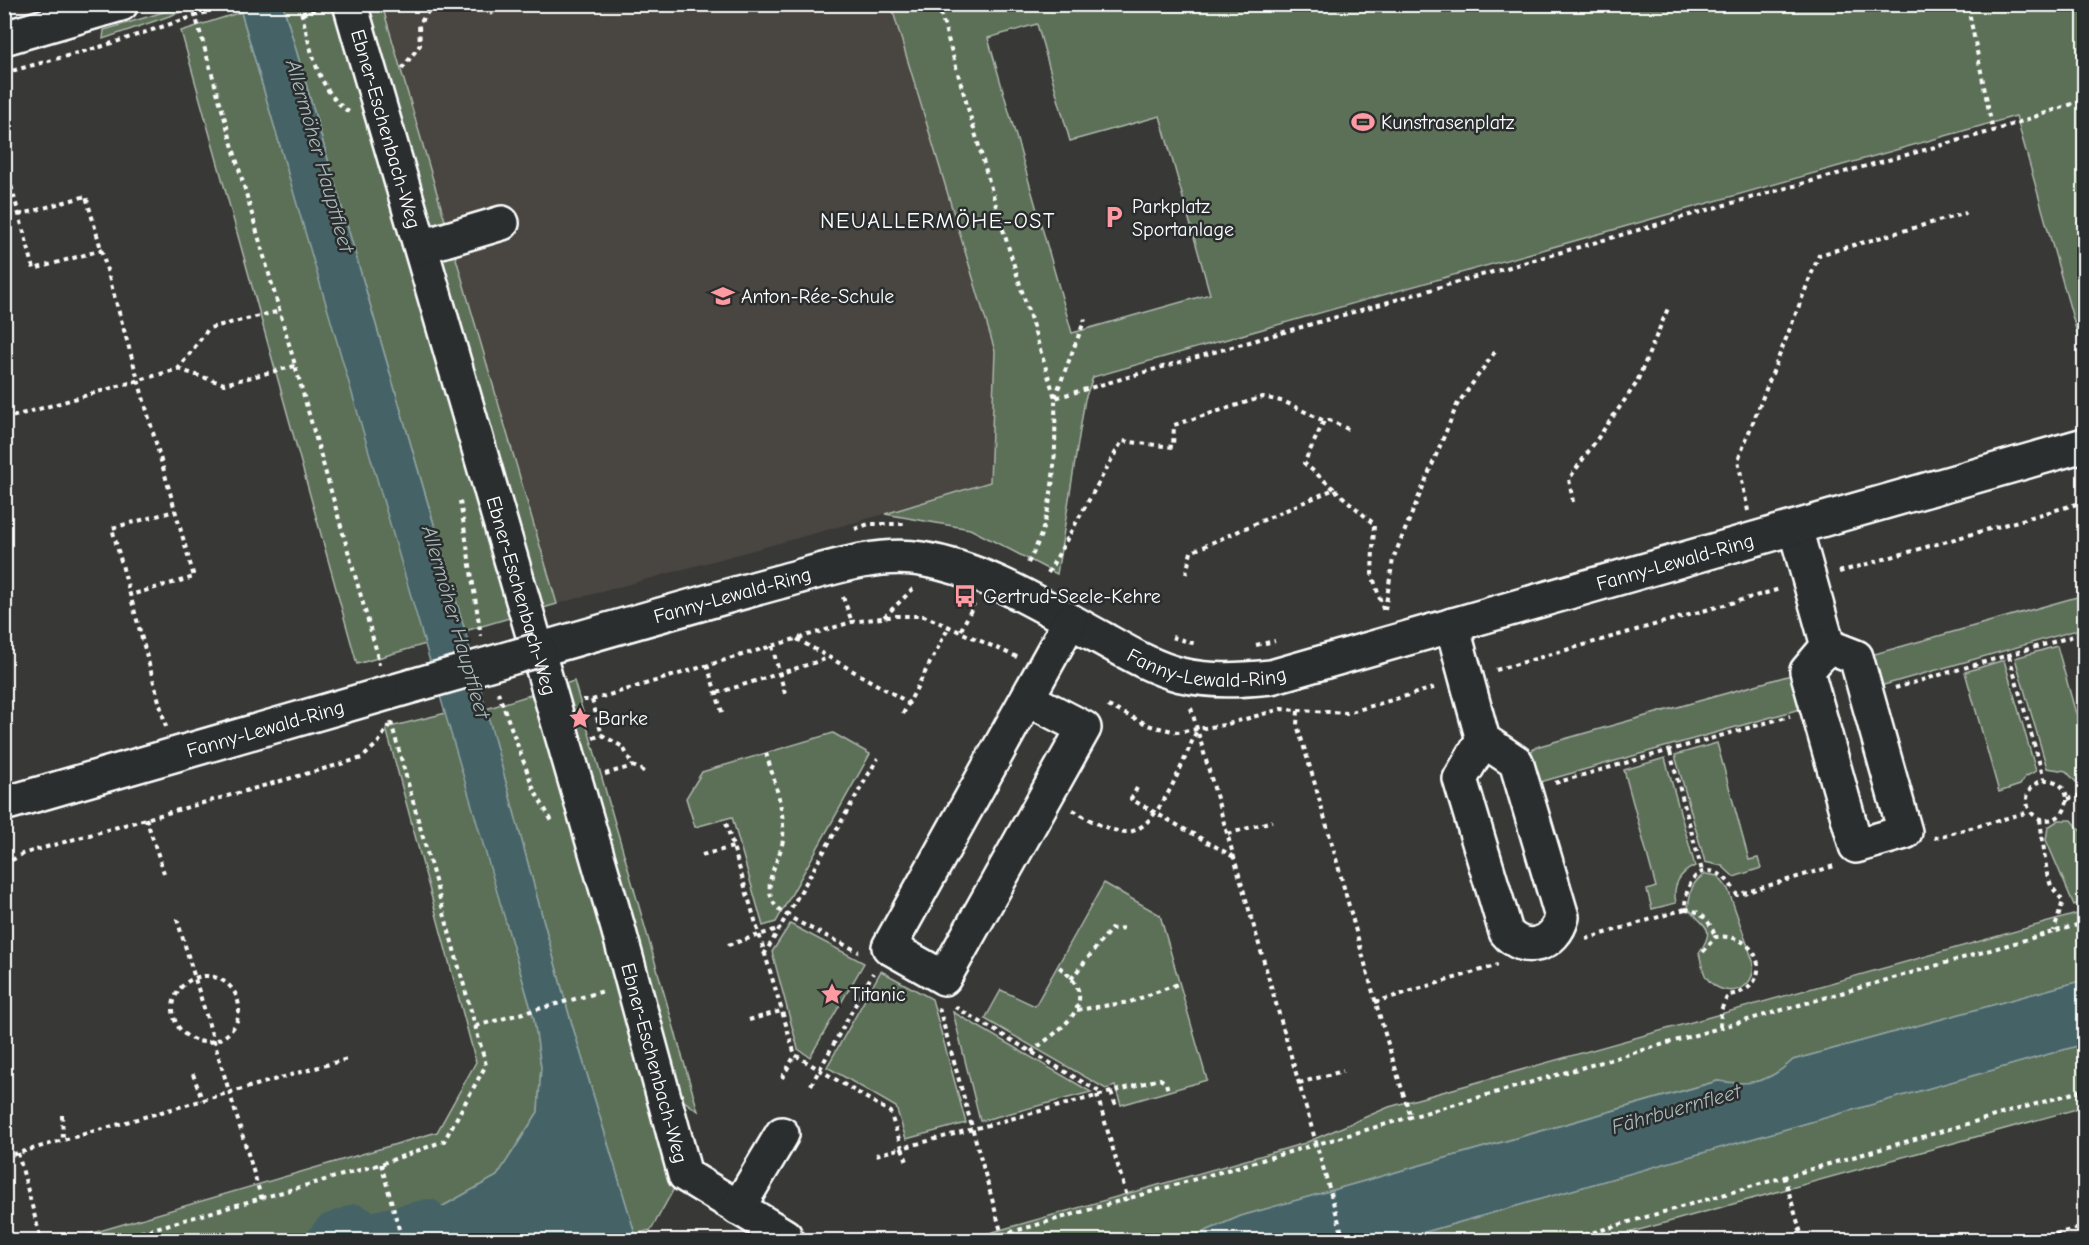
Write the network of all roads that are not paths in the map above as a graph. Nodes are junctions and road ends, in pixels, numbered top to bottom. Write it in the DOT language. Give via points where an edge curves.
graph roads {
  1 [pos="121,4"];
  2 [pos="350,4"];
  3 [pos="4,38"];
  4 [pos="502,223"];
  5 [pos="421,247"];
  6 [pos="2085,446"];
  7 [pos="1795,528"];
  8 [pos="1070,621"];
  9 [pos="1452,625"];
  10 [pos="1828,646"];
  11 [pos="538,650"];
  12 [pos="1028,699"];
  13 [pos="1483,740"];
  14 [pos="4,804"];
  15 [pos="782,1134"];
  16 [pos="738,1208"];
  17 [pos="786,1240"];
  1 -- 3 [label="street"];
  2 -- 5 [label="street, Ebner-Eschenbach-Weg"];
  4 -- 5 [label="street"];
  5 -- 11 [label="street, Ebner-Eschenbach-Weg"];
  6 -- 7 [label="street, Fanny-Lewald-Ring"];
  7 -- 9 [label="street, Fanny-Lewald-Ring"];
  7 -- 10 [label="street"];
  8 -- 9 [label="street, Fanny-Lewald-Ring" via="1145,661 1182,675 1232,681 1271,677"];
  8 -- 11 [label="street, Fanny-Lewald-Ring" via="963,569 897,557 834,568"];
  8 -- 12 [label="street"];
  9 -- 13 [label="street"];
  10 -- 10 [label="street" via="1807,671 1856,846 1905,832 1856,657"];
  11 -- 14 [label="street, Fanny-Lewald-Ring, bridge"];
  11 -- 16 [label="street, Ebner-Eschenbach-Weg" via="635,985 685,1175"];
  12 -- 12 [label="street" via="1084,728 940,987 889,947"];
  13 -- 13 [label="street" via="1460,779 1506,932 1514,942 1526,946 1545,942 1559,927 1562,917 1525,791 1516,762"];
  15 -- 16 [label="street"];
  16 -- 17 [label="street, Ebner-Eschenbach-Weg"];
}
